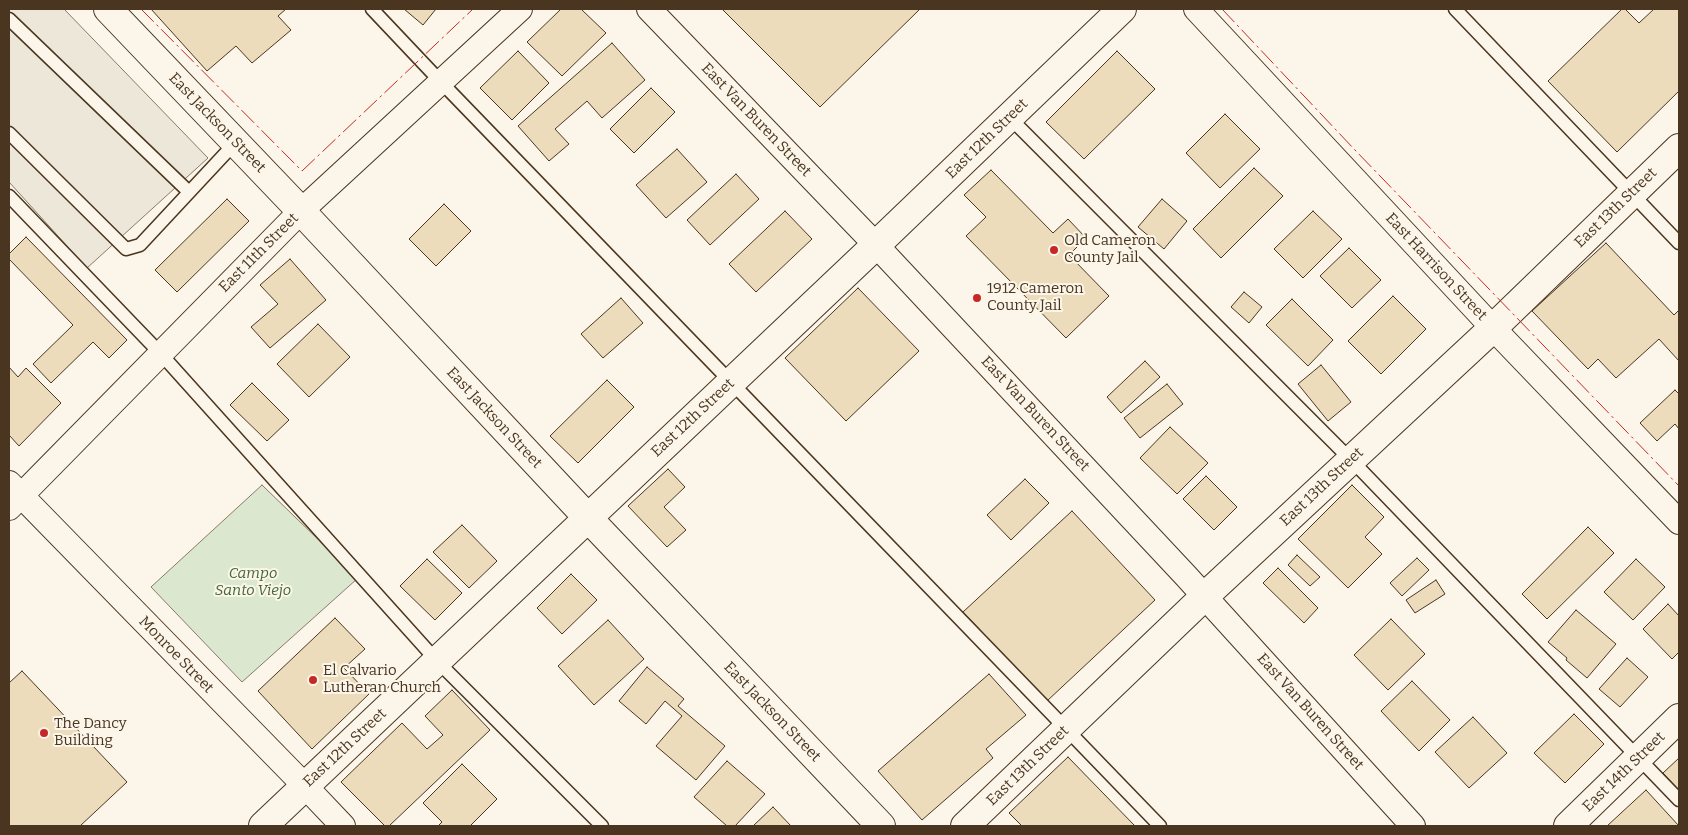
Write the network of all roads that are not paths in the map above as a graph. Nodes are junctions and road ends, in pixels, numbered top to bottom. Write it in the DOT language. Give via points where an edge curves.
graph roads {
  1 [pos="108,9"];
  2 [pos="372,9"];
  3 [pos="520,9"];
  4 [pos="649,9"];
  5 [pos="1122,9"];
  6 [pos="1196,9"];
  7 [pos="1455,9"];
  8 [pos="9,19"];
  9 [pos="441,82"];
  10 [pos="1010,117"];
  11 [pos="9,133"];
  12 [pos="236,142"];
  13 [pos="1679,148"];
  14 [pos="189,192"];
  15 [pos="1632,193"];
  16 [pos="9,196"];
  17 [pos="302,211"];
  18 [pos="1679,243"];
  19 [pos="876,245"];
  20 [pos="1493,328"];
  21 [pos="161,354"];
  22 [pos="732,382"];
  23 [pos="1351,460"];
  24 [pos="13,496"];
  25 [pos="588,518"];
  26 [pos="1679,522"];
  27 [pos="1205,596"];
  28 [pos="437,661"];
  29 [pos="1679,718"];
  30 [pos="1067,729"];
  31 [pos="1639,757"];
  32 [pos="305,786"];
  33 [pos="1679,800"];
  34 [pos="263,826"];
  35 [pos="343,826"];
  36 [pos="602,826"];
  37 [pos="881,826"];
  38 [pos="965,826"];
  39 [pos="1160,826"];
  40 [pos="1413,826"];
  41 [pos="1568,826"];
  1 -- 12 [label="main road, East Jackson Street"];
  2 -- 9 [label="lane"];
  3 -- 9 [label="street, East 11th Street"];
  4 -- 19 [label="street, East Van Buren Street"];
  5 -- 10 [label="main road, East 12th Street"];
  6 -- 20 [label="street, East Harrison Street"];
  7 -- 15 [label="lane"];
  8 -- 14 [label="lane"];
  9 -- 17 [label="street, East 11th Street"];
  9 -- 22 [label="lane"];
  10 -- 19 [label="main road, East 12th Street"];
  10 -- 23 [label="lane"];
  11 -- 14 [label="lane" via="126,249 140,245"];
  12 -- 14 [label="lane"];
  12 -- 17 [label="main road, East Jackson Street"];
  13 -- 15 [label="main road, East 13th Street"];
  15 -- 18 [label="lane"];
  15 -- 20 [label="main road, East 13th Street"];
  16 -- 21 [label="lane"];
  17 -- 21 [label="street, East 11th Street"];
  17 -- 25 [label="main road, East Jackson Street"];
  19 -- 22 [label="main road, East 12th Street"];
  19 -- 27 [label="street, East Van Buren Street"];
  20 -- 23 [label="main road, East 13th Street"];
  20 -- 26 [label="street, East Harrison Street"];
  21 -- 24 [label="street, East 11th Street"];
  21 -- 28 [label="lane"];
  22 -- 25 [label="main road, East 12th Street"];
  22 -- 30 [label="lane"];
  23 -- 27 [label="main road, East 13th Street"];
  23 -- 31 [label="lane"];
  24 -- 32 [label="street, Monroe Street"];
  25 -- 28 [label="main road, East 12th Street"];
  25 -- 37 [label="main road, East Jackson Street"];
  27 -- 30 [label="main road, East 13th Street"];
  27 -- 40 [label="street, East Van Buren Street"];
  28 -- 32 [label="main road, East 12th Street"];
  28 -- 36 [label="lane"];
  29 -- 31 [label="main road, East 14th Street"];
  30 -- 38 [label="main road, East 13th Street"];
  30 -- 39 [label="lane"];
  31 -- 33 [label="lane"];
  31 -- 41 [label="main road, East 14th Street"];
  32 -- 34 [label="main road, East 12th Street"];
  32 -- 35 [label="street, Monroe Street"];
}
